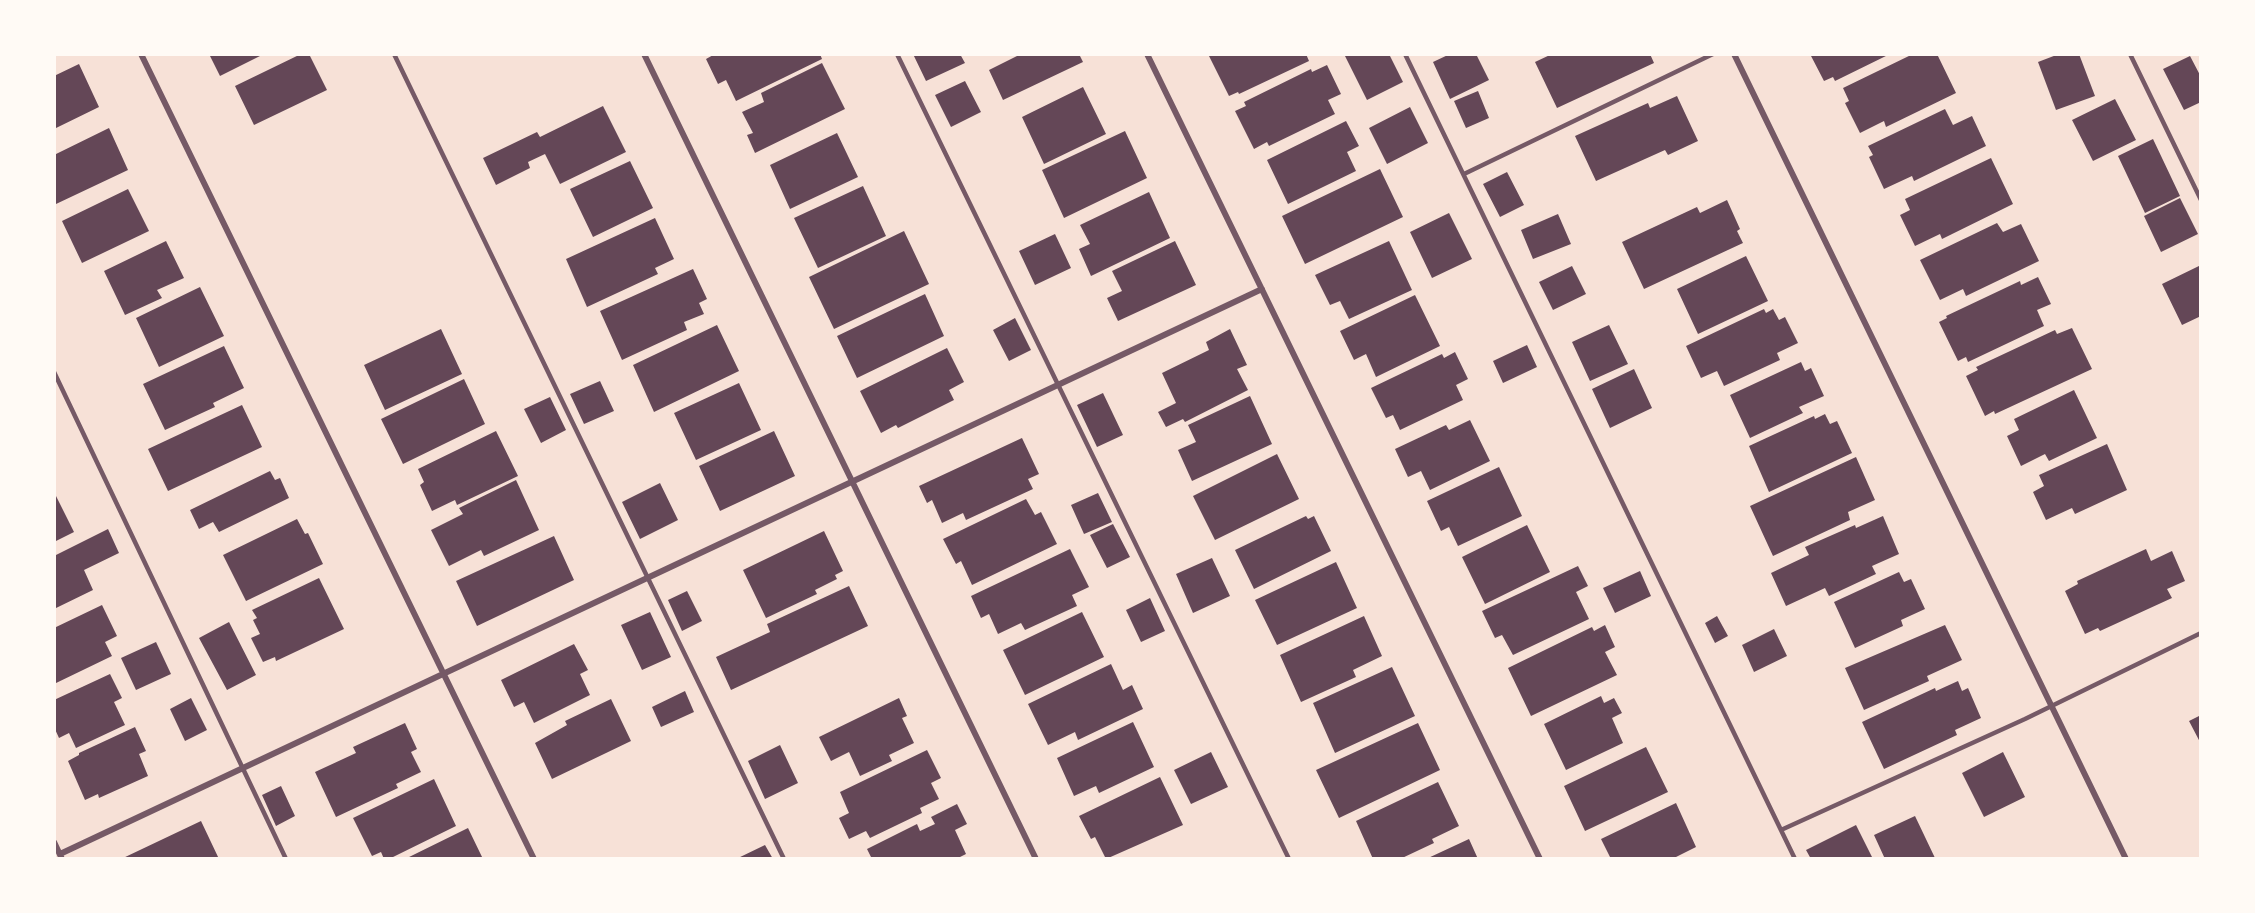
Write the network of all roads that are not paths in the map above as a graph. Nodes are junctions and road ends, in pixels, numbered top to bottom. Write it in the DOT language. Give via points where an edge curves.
graph roads {
  1 [pos="141,54"];
  2 [pos="394,54"];
  3 [pos="644,54"];
  4 [pos="897,54"];
  5 [pos="1148,54"];
  6 [pos="1405,54"];
  7 [pos="1713,54"];
  8 [pos="1734,54"];
  9 [pos="2130,54"];
  10 [pos="1464,174"];
  11 [pos="2201,200"];
  12 [pos="1262,289"];
  13 [pos="54,372"];
  14 [pos="1058,384"];
  15 [pos="852,481"];
  16 [pos="647,577"];
  17 [pos="2201,633"];
  18 [pos="443,673"];
  19 [pos="2051,706"];
  20 [pos="242,767"];
  21 [pos="1781,830"];
  22 [pos="54,842"];
  23 [pos="61,856"];
  24 [pos="286,859"];
  25 [pos="534,859"];
  26 [pos="784,859"];
  27 [pos="1036,859"];
  28 [pos="1289,859"];
  29 [pos="1540,859"];
  30 [pos="1795,859"];
  31 [pos="2126,859"];
  1 -- 18 [label="street"];
  2 -- 16 [label="lane"];
  3 -- 15 [label="street"];
  4 -- 14 [label="lane"];
  5 -- 12 [label="street"];
  6 -- 10 [label="lane"];
  7 -- 10 [label="lane"];
  8 -- 19 [label="street"];
  9 -- 11 [label="lane"];
  10 -- 21 [label="lane"];
  12 -- 14 [label="street"];
  12 -- 29 [label="street"];
  13 -- 20 [label="lane"];
  14 -- 15 [label="street"];
  14 -- 28 [label="lane"];
  15 -- 16 [label="street"];
  15 -- 27 [label="street"];
  16 -- 18 [label="street"];
  16 -- 26 [label="lane"];
  17 -- 19 [label="lane"];
  18 -- 20 [label="street"];
  18 -- 25 [label="street"];
  19 -- 21 [label="lane"];
  19 -- 31 [label="street"];
  20 -- 23 [label="street"];
  20 -- 24 [label="lane"];
  21 -- 30 [label="lane"];
  22 -- 23 [label="street"];
}
